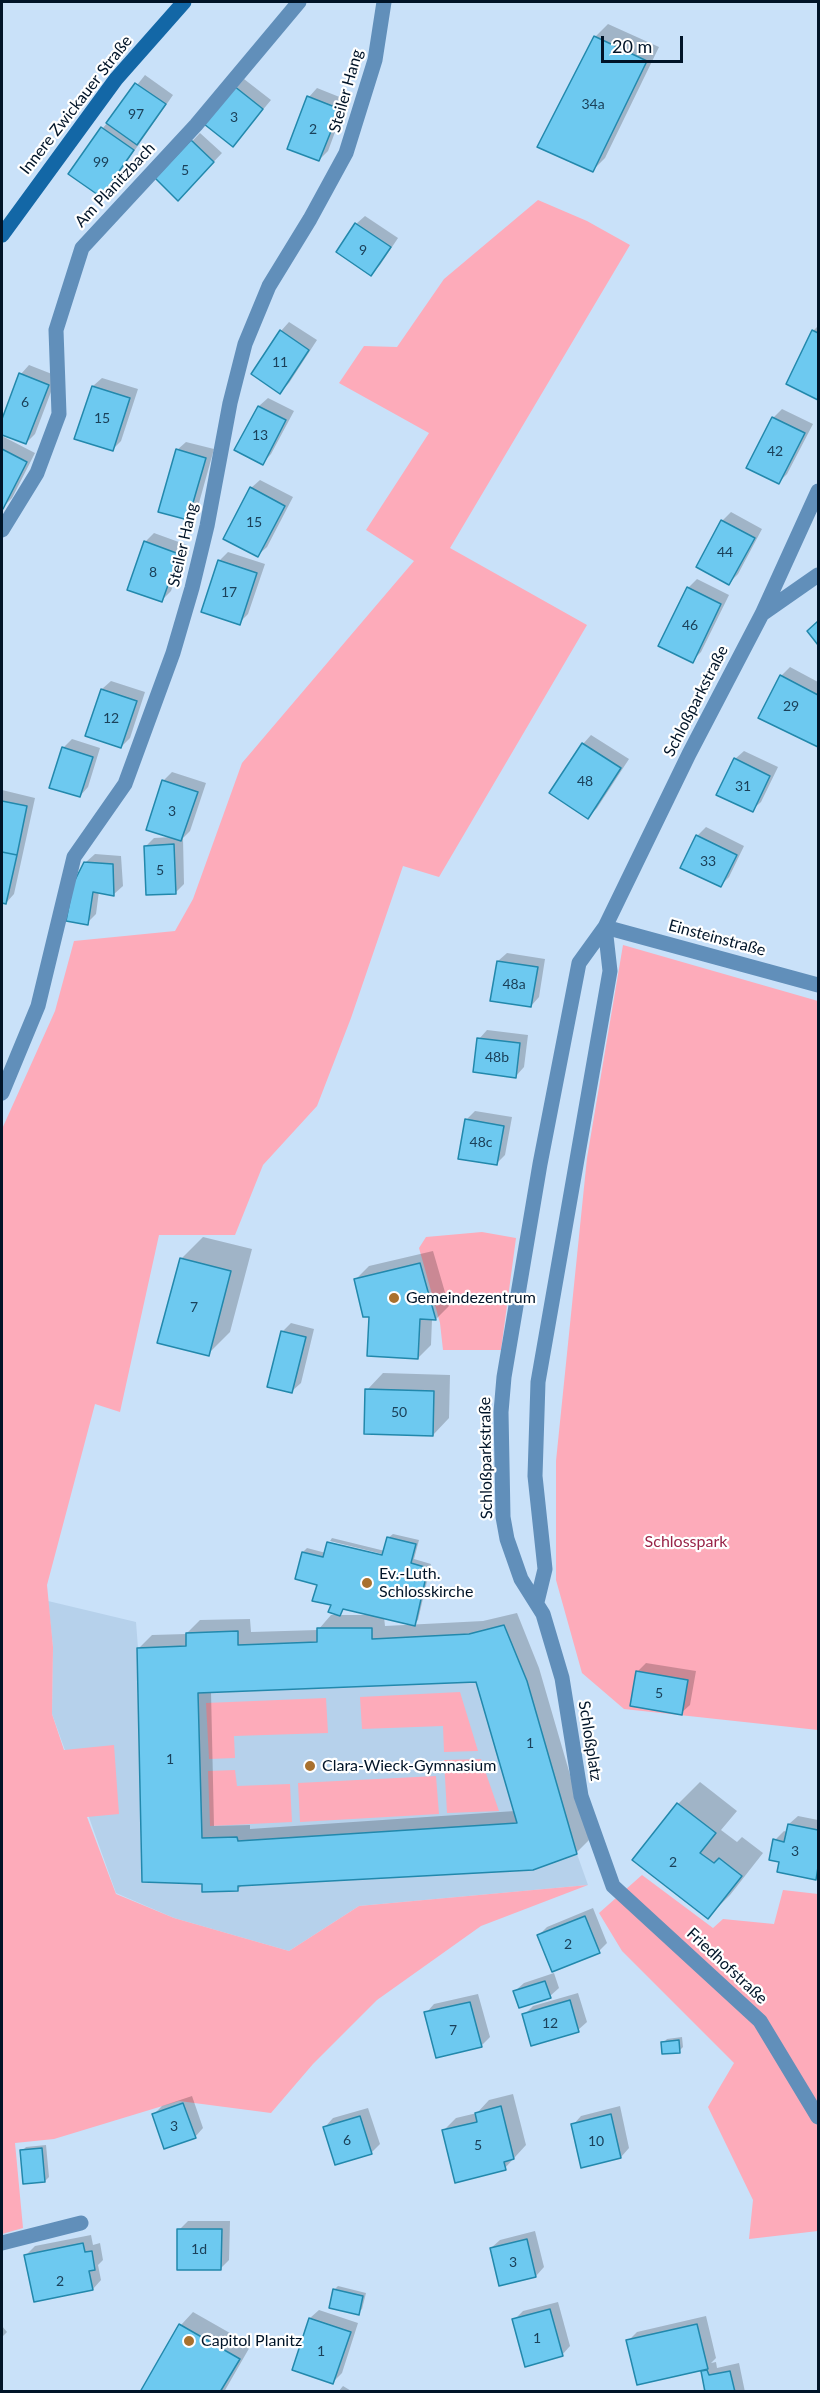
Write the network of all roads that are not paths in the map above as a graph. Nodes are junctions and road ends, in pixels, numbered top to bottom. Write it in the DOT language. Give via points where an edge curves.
graph roads {
  1 [pos="184,2"];
  2 [pos="299,2"];
  3 [pos="384,2"];
  4 [pos="2,235"];
  5 [pos="819,491"];
  6 [pos="2,530"];
  7 [pos="819,575"];
  8 [pos="762,614"];
  9 [pos="605,927"];
  10 [pos="819,984"];
  11 [pos="2,1093"];
  12 [pos="537,1602"];
  13 [pos="613,1886"];
  14 [pos="819,2116"];
  15 [pos="81,2223"];
  16 [pos="2,2243"];
  1 -- 4 [label="main road, Innere Zwickauer Straße" via="116,79"];
  2 -- 6 [label="street, Am Planitzbach" via="196,125 81,248 56,330 59,414 37,473"];
  3 -- 11 [label="street, Steiler Hang" via="375,60 346,153 269,286 245,344 205,537 173,652 125,784 74,857 38,1006"];
  5 -- 8 [label="street, Schloßparkstraße"];
  7 -- 8 [label="street"];
  8 -- 9 [label="street, Schloßparkstraße" via="688,754"];
  9 -- 10 [label="street, Einsteinstraße"];
  9 -- 12 [label="street" via="609,971 538,1382 535,1476 545,1569"];
  9 -- 12 [label="street, Schloßparkstraße" via="579,963 540,1164 503,1388 503,1517 521,1578"];
  12 -- 13 [label="street, Schloßplatz" via="562,1678 581,1796"];
  13 -- 14 [label="street, Friedhofstraße" via="760,2021"];
  15 -- 16 [label="street"];
}
